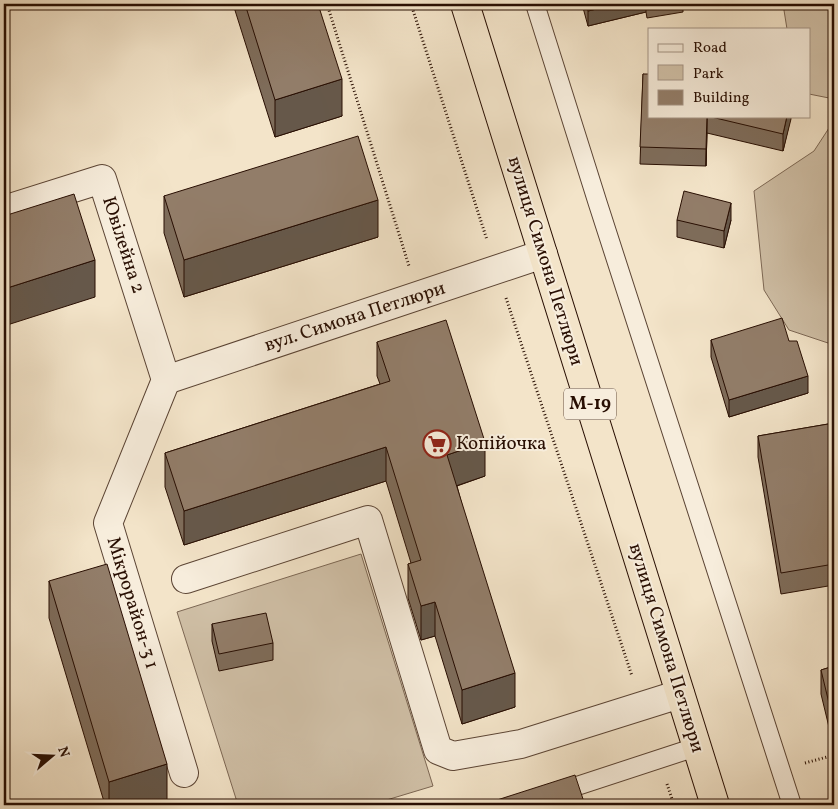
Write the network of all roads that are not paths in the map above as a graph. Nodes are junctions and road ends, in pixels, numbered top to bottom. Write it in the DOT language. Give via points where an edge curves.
graph roads {
  1 [pos="465,4"];
  2 [pos="535,4"];
  3 [pos="4,210"];
  4 [pos="543,254"];
  5 [pos="166,380"];
  6 [pos="186,579"];
  7 [pos="680,694"];
  8 [pos="696,747"];
  9 [pos="184,772"];
  10 [pos="519,805"];
  11 [pos="715,805"];
  12 [pos="792,805"];
  1 -- 4 [label="highway, вулиця Симона Петлюри / М-19"];
  2 -- 12 [label="lane"];
  3 -- 5 [label="street, Ювілейна 2" via="102,179"];
  4 -- 5 [label="street, вул. Симона Петлюри"];
  4 -- 7 [label="highway, вулиця Симона Петлюри / М-19"];
  5 -- 9 [label="street, Мікрорайон-3 1" via="108,523"];
  6 -- 7 [label="street, вулиця Симона Петлюри" via="368,520 438,750 453,756 522,744"];
  7 -- 8 [label="highway, вулиця Симона Петлюри / М-19"];
  8 -- 10 [label="lane"];
  8 -- 11 [label="highway, вулиця Симона Петлюри / М-19"];
}
